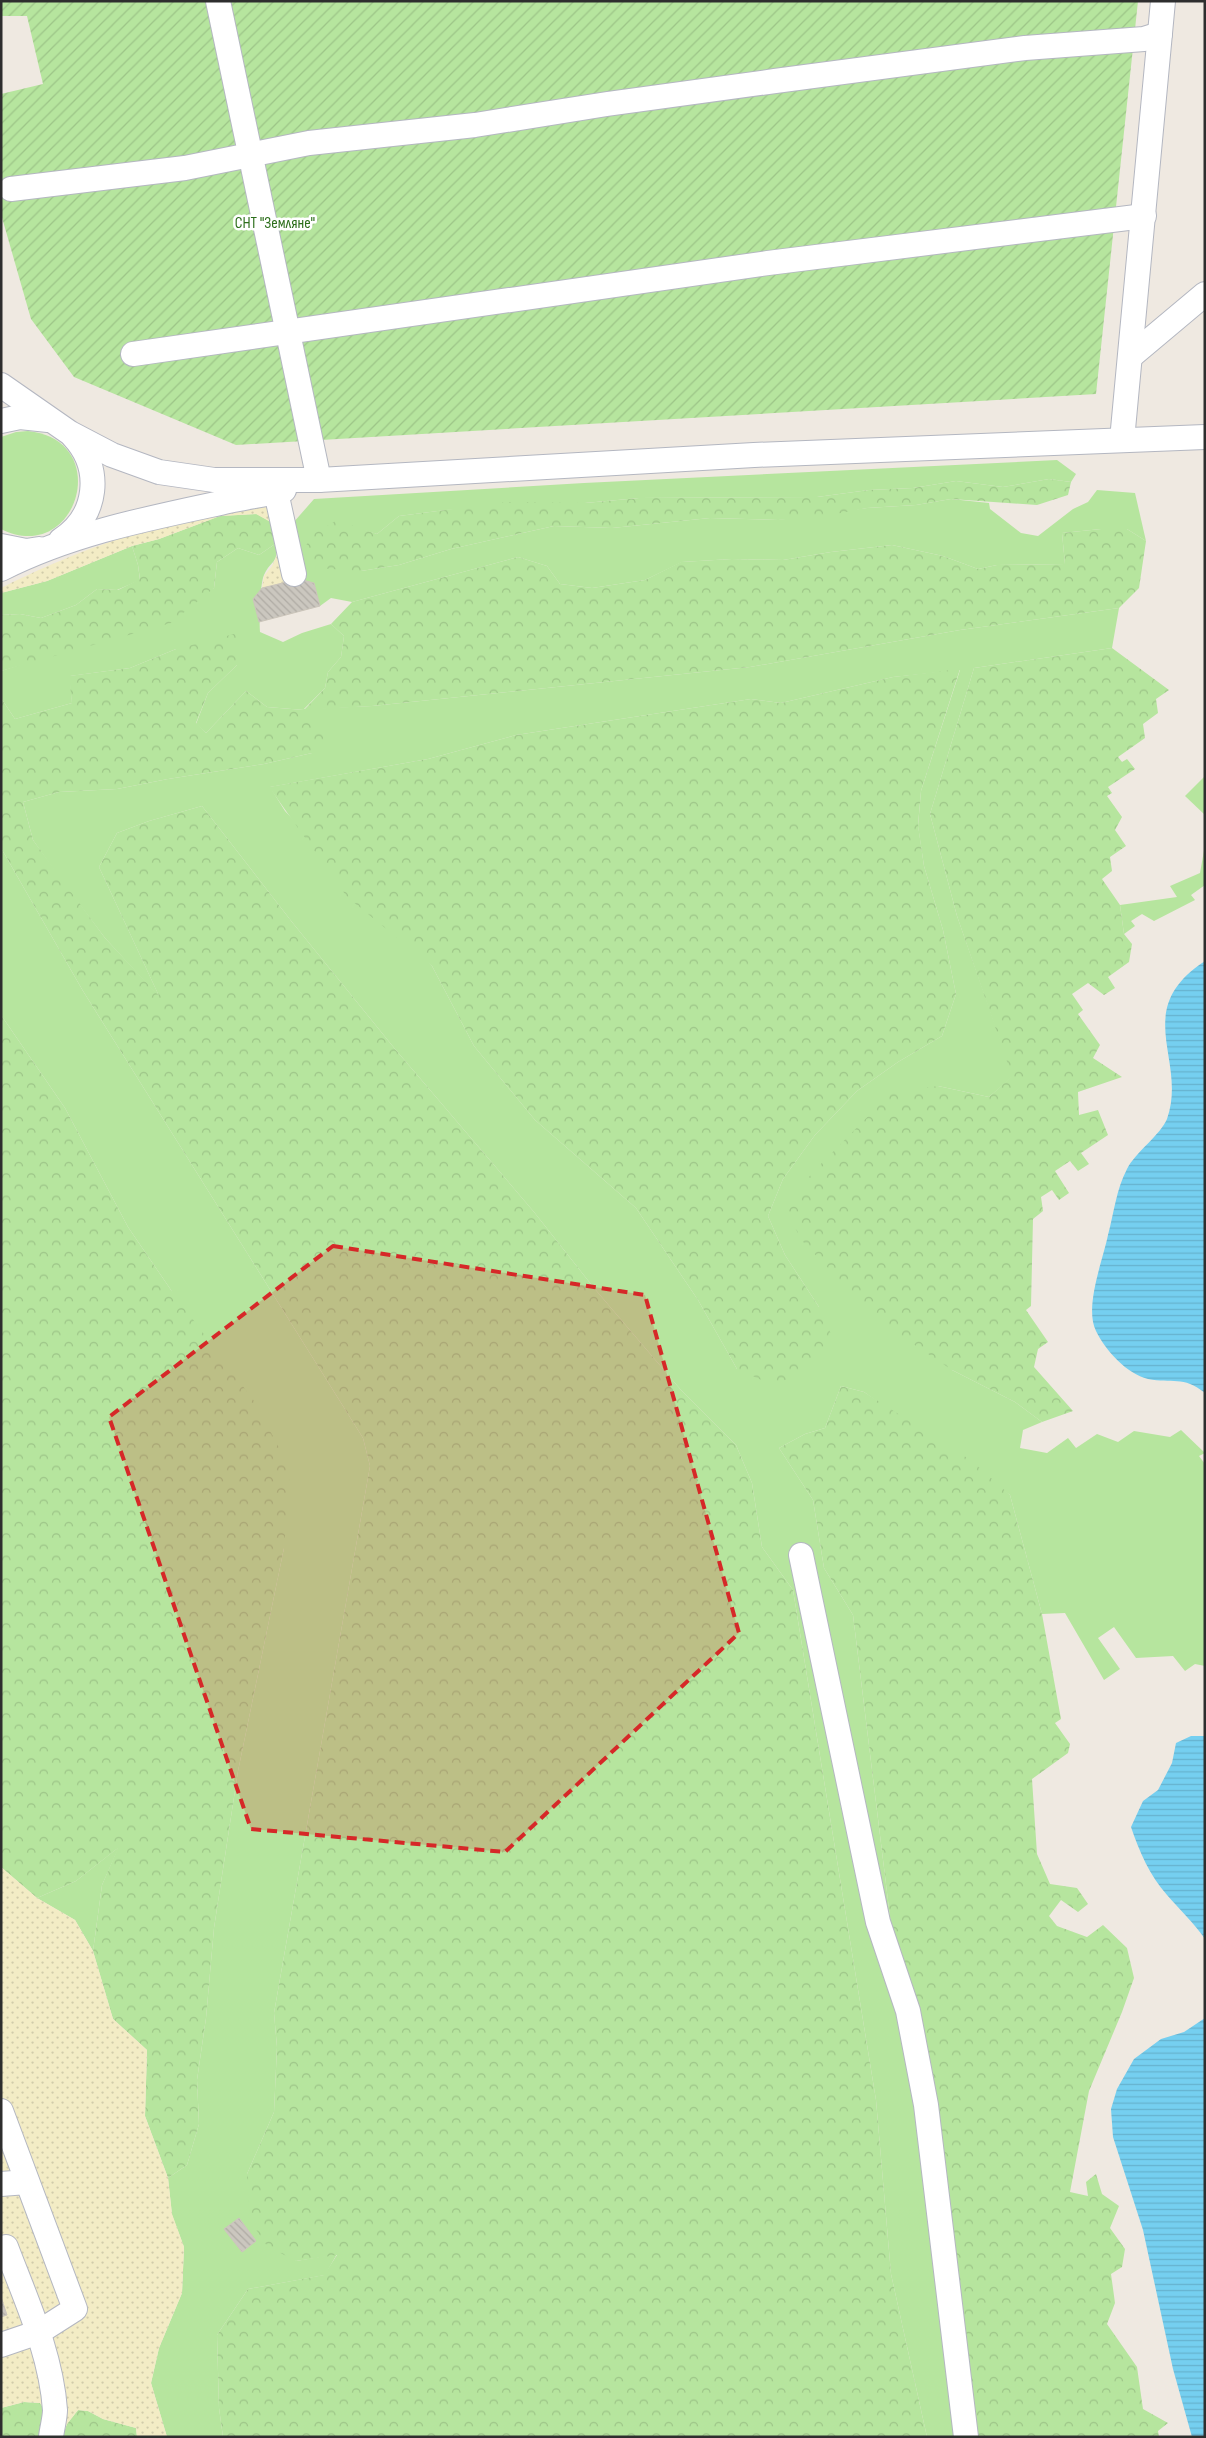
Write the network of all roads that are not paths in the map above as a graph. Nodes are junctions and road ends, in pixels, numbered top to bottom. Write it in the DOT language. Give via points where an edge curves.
graph roads {
  1 [pos="218,1"];
  2 [pos="1163,1"];
  3 [pos="1160,34"];
  4 [pos="252,154"];
  5 [pos="11,189"];
  6 [pos="1144,216"];
  7 [pos="1205,294"];
  8 [pos="289,332"];
  9 [pos="133,354"];
  10 [pos="1132,356"];
  11 [pos="1,386"];
  12 [pos="1,421"];
  13 [pos="65,429"];
  14 [pos="1205,436"];
  15 [pos="1122,440"];
  16 [pos="319,480"];
  17 [pos="276,492"];
  18 [pos="53,545"];
  19 [pos="1,546"];
  20 [pos="1,569"];
  21 [pos="294,574"];
  22 [pos="801,1555"];
  23 [pos="1,2111"];
  24 [pos="27,2182"];
  25 [pos="1,2184"];
  26 [pos="6,2247"];
  27 [pos="39,2332"];
  28 [pos="1,2345"];
  29 [pos="51,2437"];
  30 [pos="966,2437"];
  1 -- 4 [label="street"];
  2 -- 3 [label="street"];
  3 -- 4 [label="street" via="1144,40 1025,48 607,104 476,125 309,143"];
  3 -- 6 [label="street"];
  4 -- 5 [label="street" via="185,168"];
  4 -- 8 [label="street"];
  6 -- 8 [label="street" via="768,263"];
  6 -- 10 [label="street"];
  7 -- 10 [label="street"];
  8 -- 9 [label="street"];
  8 -- 16 [label="street"];
  10 -- 15 [label="street"];
  11 -- 13 [label="street"];
  12 -- 13 [label="street" via="20,416 33,417"];
  13 -- 16 [label="street" via="112,455 159,472 214,480"];
  13 -- 18 [label="street" via="83,448 91,466 93,491 85,516 69,536"];
  14 -- 15 [label="street"];
  15 -- 16 [label="street" via="754,455"];
  16 -- 17 [label="street"];
  17 -- 18 [label="street" via="172,513"];
  17 -- 21 [label="street"];
  18 -- 19 [label="street" via="26,551"];
  18 -- 20 [label="street"];
  22 -- 30 [label="street" via="878,1922 908,2011 926,2104"];
  23 -- 24 [label="street"];
  24 -- 25 [label="street"];
  24 -- 27 [label="street" via="74,2309"];
  26 -- 27 [label="street"];
  27 -- 28 [label="street"];
  27 -- 29 [label="street" via="55,2411"];
}
